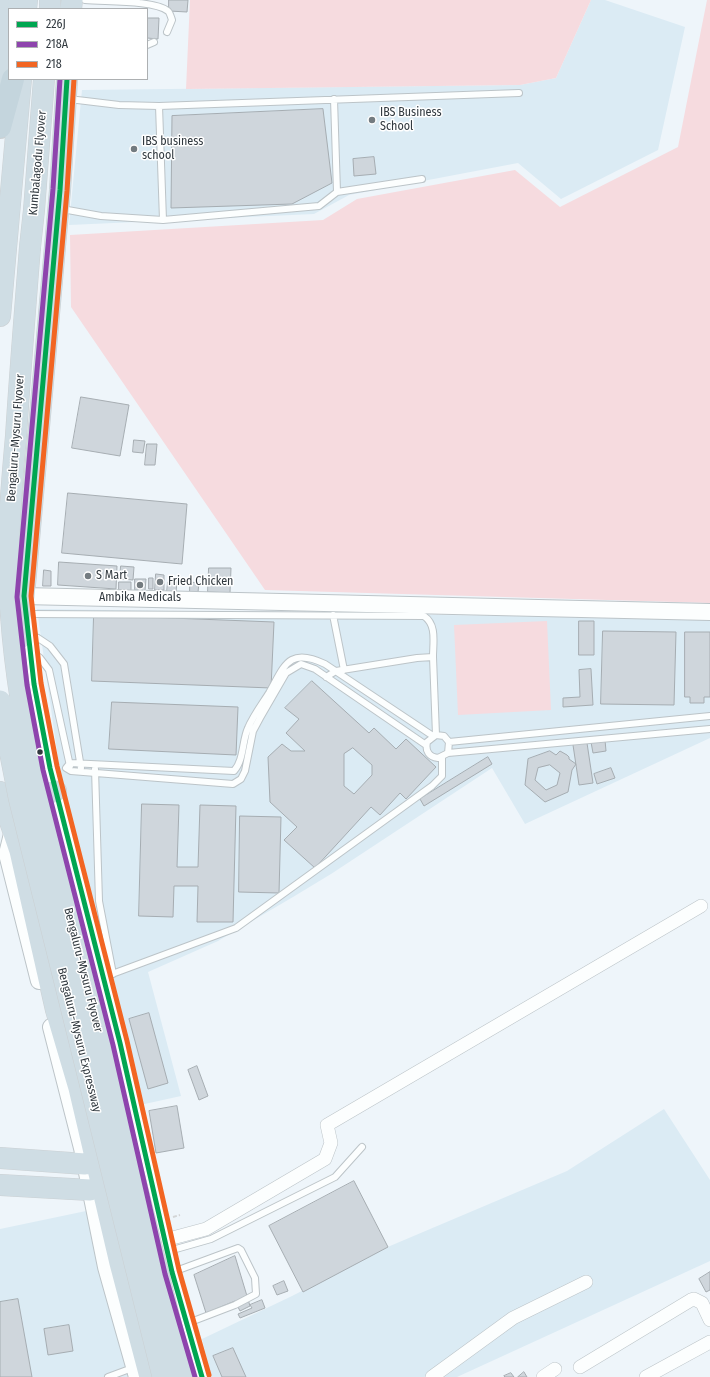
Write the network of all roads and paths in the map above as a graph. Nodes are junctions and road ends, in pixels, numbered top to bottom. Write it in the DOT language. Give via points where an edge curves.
graph roads {
  1 [pos="86,0"];
  2 [pos="112,1"];
  3 [pos="112,8"];
  4 [pos="8,10"];
  5 [pos="167,32"];
  6 [pos="154,42"];
  7 [pos="148,45"];
  8 [pos="13,80"];
  9 [pos="20,80"];
  10 [pos="44,80"];
  11 [pos="0,88"];
  12 [pos="66,89"];
  13 [pos="519,93"];
  14 [pos="334,99"];
  15 [pos="159,106"];
  16 [pos="0,127"];
  17 [pos="422,179"];
  18 [pos="337,192"];
  19 [pos="58,208"];
  20 [pos="163,220"];
  21 [pos="30,247"];
  22 [pos="0,316"];
  23 [pos="25,605"];
  24 [pos="710,612"];
  25 [pos="333,615"];
  26 [pos="29,643"];
  27 [pos="433,657"];
  28 [pos="344,670"];
  29 [pos="336,671"];
  30 [pos="326,677"];
  31 [pos="0,701"];
  32 [pos="710,716"];
  33 [pos="251,729"];
  34 [pos="710,729"];
  35 [pos="434,735"];
  36 [pos="449,742"];
  37 [pos="426,746"];
  38 [pos="448,753"];
  39 [pos="442,758"];
  40 [pos="70,763"];
  41 [pos="80,764"];
  42 [pos="94,765"];
  43 [pos="81,772"];
  44 [pos="95,772"];
  45 [pos="51,792"];
  46 [pos="3,800"];
  47 [pos="13,830"];
  48 [pos="701,906"];
  49 [pos="109,976"];
  50 [pos="362,1147"];
  51 [pos="0,1158"];
  52 [pos="85,1164"];
  53 [pos="0,1184"];
  54 [pos="90,1190"];
  55 [pos="180,1215"];
  56 [pos="172,1217"];
  57 [pos="166,1246"];
  58 [pos="172,1272"];
  59 [pos="586,1282"];
  60 [pos="710,1320"];
  61 [pos="186,1323"];
  62 [pos="710,1342"];
  63 [pos="580,1367"];
  64 [pos="555,1369"];
  65 [pos="140,1374"];
  66 [pos="108,1377"];
  67 [pos="163,1377"];
  68 [pos="184,1377"];
  69 [pos="192,1377"];
  70 [pos="202,1377"];
  71 [pos="432,1377"];
  72 [pos="543,1377"];
  73 [pos="646,1377"];
  1 -- 2 [label="lane"];
  2 -- 3 [label="lane"];
  2 -- 5 [label="lane" via="141,2 157,5 168,11 172,20"];
  4 -- 11 [label="highway"];
  6 -- 7 [label="lane"];
  8 -- 16 [label="highway"];
  9 -- 22 [label="highway, Kumbalagodu Flyover"];
  10 -- 21 [label="highway, Kumbalagodu Flyover"];
  12 -- 15 [label="lane" via="120,105"];
  12 -- 19 [label="highway"];
  13 -- 14 [label="lane"];
  14 -- 15 [label="lane"];
  14 -- 18 [label="lane"];
  15 -- 20 [label="lane"];
  17 -- 18 [label="lane"];
  18 -- 20 [label="lane" via="319,206"];
  19 -- 20 [label="lane" via="101,216"];
  19 -- 23 [label="highway"];
  21 -- 68 [label="highway, Bengaluru-Mysuru Flyover, bridge" via="10,533 10,606 18,682 30,756"];
  23 -- 24 [label="street"];
  23 -- 25 [label="lane" via="71,613 187,616"];
  23 -- 26 [label="street"];
  23 -- 45 [label="highway" via="18,626 25,692"];
  25 -- 27 [label="lane" via="424,616 431,620 433,629"];
  25 -- 28 [label="lane"];
  26 -- 40 [label="lane" via="49,670"];
  26 -- 41 [label="lane" via="46,643 64,664"];
  26 -- 45 [label="street"];
  27 -- 28 [label="lane"];
  27 -- 35 [label="lane"];
  28 -- 29 [label="lane"];
  29 -- 30 [label="lane"];
  29 -- 33 [label="lane" via="319,660 306,657 292,659 283,666"];
  29 -- 35 [label="lane"];
  30 -- 33 [label="lane" via="301,664 290,670"];
  30 -- 37 [label="lane"];
  31 -- 67 [label="highway, Bengaluru-Mysuru Expressway, bridge" via="19,798"];
  32 -- 36 [label="lane"];
  33 -- 42 [label="lane" via="234,771"];
  33 -- 44 [label="lane" via="245,771 241,779 233,784"];
  34 -- 38 [label="lane"];
  35 -- 36 [label="lane" via="444,736"];
  35 -- 37 [label="lane"];
  36 -- 38 [label="lane"];
  37 -- 39 [label="lane" via="431,756"];
  38 -- 39 [label="lane"];
  39 -- 49 [label="lane" via="442,776 432,786 236,928"];
  40 -- 41 [label="lane"];
  40 -- 43 [label="lane" via="66,768"];
  41 -- 42 [label="lane"];
  41 -- 43 [label="lane"];
  42 -- 44 [label="lane"];
  43 -- 44 [label="lane"];
  44 -- 49 [label="lane" via="99,901"];
  45 -- 46 [label="highway"];
  45 -- 49 [label="street"];
  45 -- 69 [label="highway" via="160,1253"];
  46 -- 47 [label="highway, Bengaluru-Mysuru Expressway"];
  47 -- 52 [label="street, Bengaluru-Mysuru Expressway" via="7,854"];
  47 -- 65 [label="highway, Bengaluru-Mysuru Expressway" via="56,1010 79,1088 120,1263"];
  48 -- 57 [label="street" via="327,1125 331,1143 325,1160 206,1229"];
  49 -- 57 [label="street"];
  50 -- 57 [label="lane" via="335,1177 212,1239"];
  51 -- 52 [label="highway"];
  52 -- 54 [label="street, Bengaluru-Mysuru Expressway"];
  53 -- 54 [label="highway"];
  54 -- 65 [label="street, Bengaluru-Mysuru Expressway" via="106,1267"];
  55 -- 56 [label="path"];
  57 -- 58 [label="street"];
  58 -- 61 [label="street"];
  58 -- 61 [label="lane" via="238,1248 255,1278 256,1294 235,1305"];
  59 -- 71 [label="street" via="513,1318"];
  60 -- 63 [label="street" via="702,1303 691,1300"];
  61 -- 70 [label="street"];
  62 -- 73 [label="street"];
  64 -- 72 [label="street"];
  65 -- 66 [label="lane"];
}
